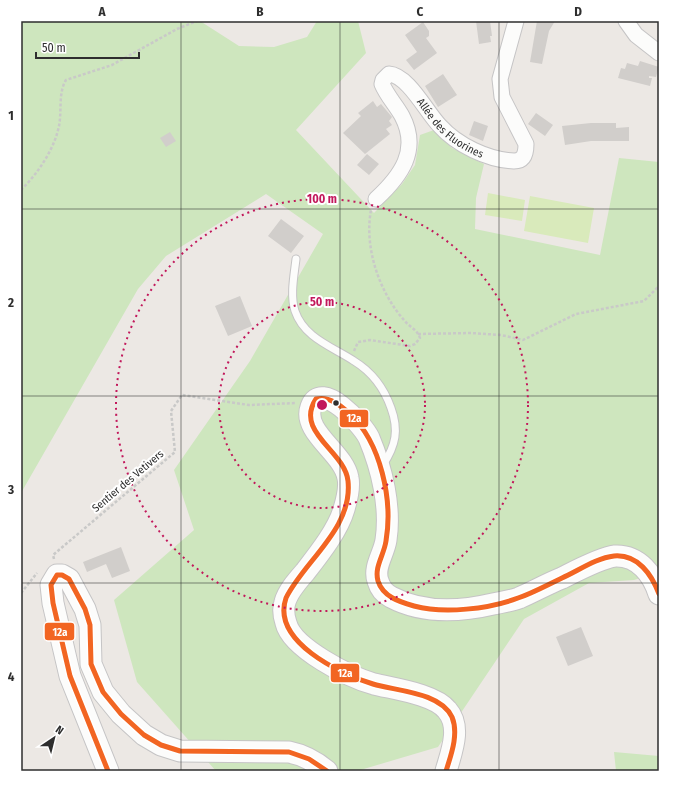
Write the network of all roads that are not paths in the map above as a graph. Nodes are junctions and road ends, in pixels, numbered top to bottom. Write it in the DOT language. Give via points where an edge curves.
graph roads {
  1 [pos="516,21"];
  2 [pos="626,21"];
  3 [pos="659,53"];
  4 [pos="376,199"];
  5 [pos="296,259"];
  6 [pos="380,470"];
  7 [pos="659,594"];
  8 [pos="108,771"];
  9 [pos="327,771"];
  10 [pos="446,771"];
  1 -- 4 [label="street, Allée des Fluorines" via="500,79 502,97 526,144 523,158 518,161 504,161 459,142 440,126 407,84 394,74 389,74 382,84 406,124 408,152 402,170"];
  2 -- 3 [label="street" via="636,35"];
  5 -- 6 [label="lane" via="293,295 295,311 307,330 325,345 355,361 374,377 387,396 397,424 391,452"];
  6 -- 7 [label="main road" via="387,523 386,542 378,565 378,581 383,591 395,599 423,608 445,611 469,610 517,599 614,556 636,561 648,570"];
  6 -- 10 [label="main road" via="366,432 354,417 342,407 324,398 312,402 309,410 316,434 335,452 345,467 349,480 348,494 343,513 320,553 284,602 284,617 288,630 299,643 330,664 370,682 431,700 448,710 454,724 455,736"];
  8 -- 9 [label="main road" via="70,676 53,602 51,585 57,575 69,579 85,609 90,625 91,664 103,692 121,714 144,735 161,745 180,751 289,752 308,758"];
}
